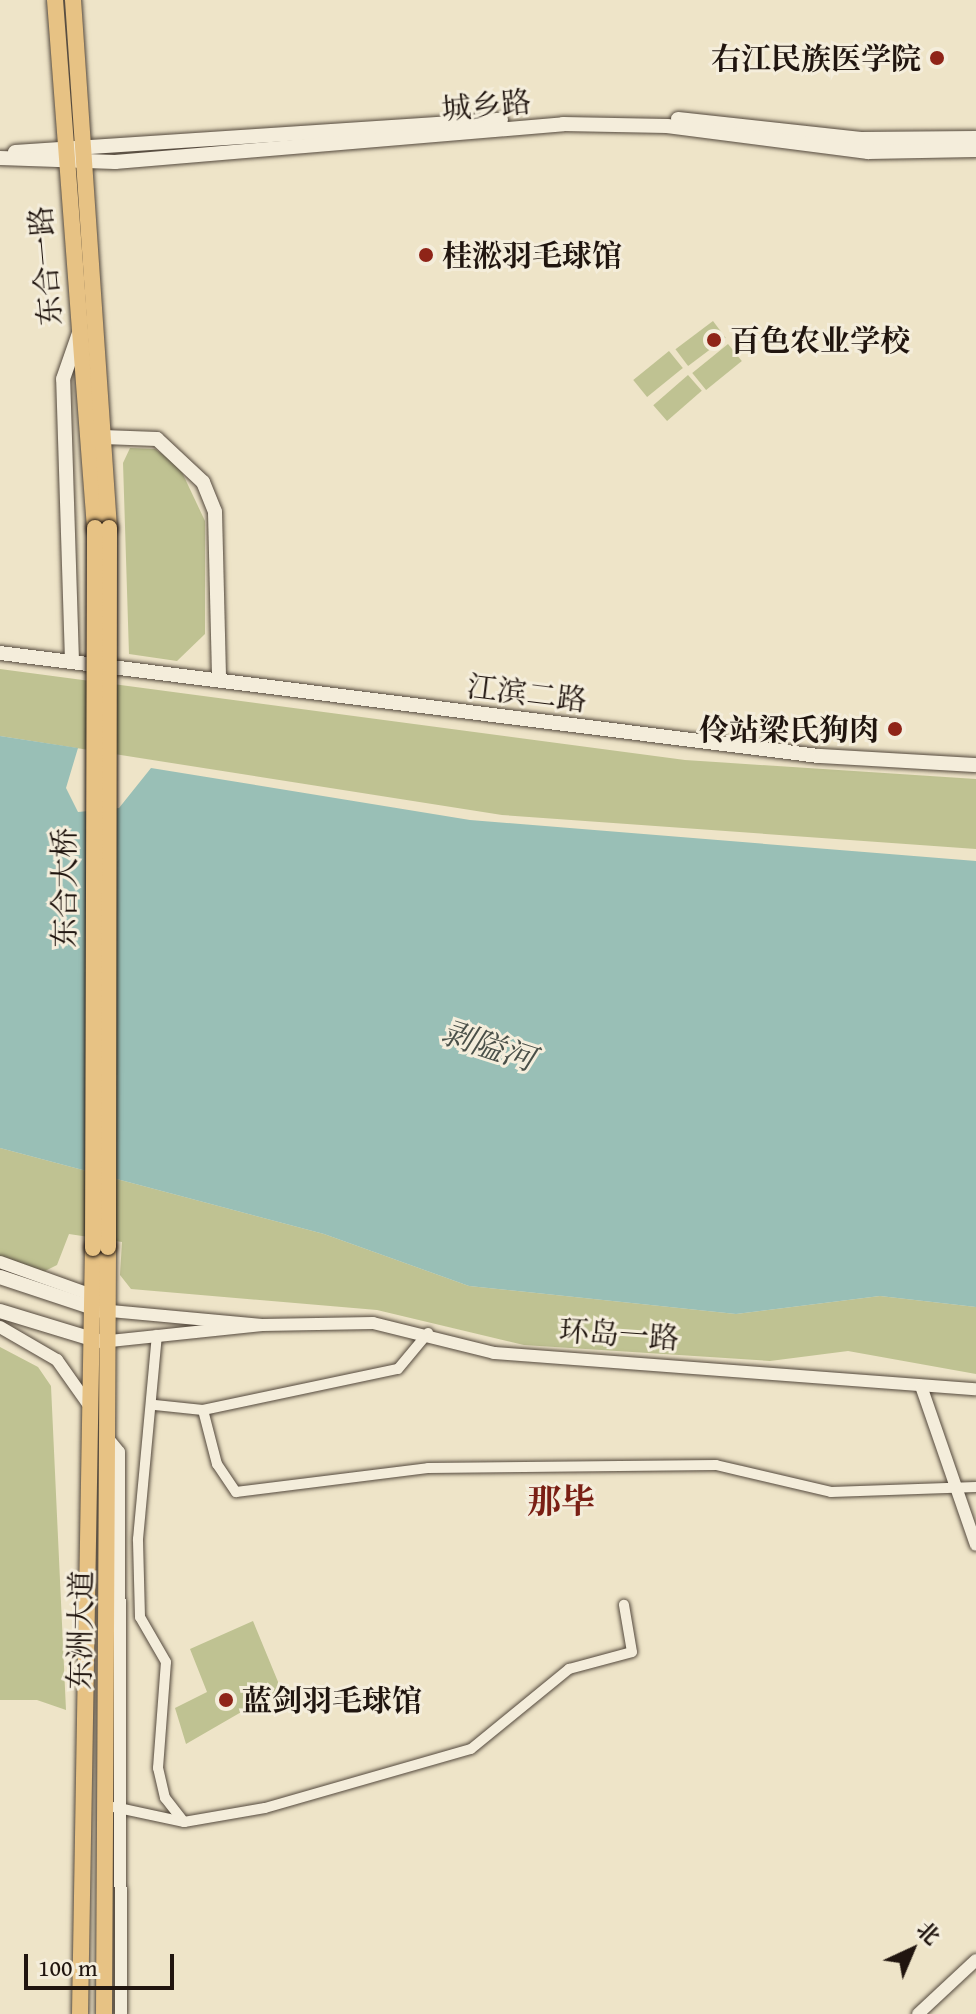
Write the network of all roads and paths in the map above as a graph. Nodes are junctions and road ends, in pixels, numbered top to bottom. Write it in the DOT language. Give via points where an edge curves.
graph roads {
  1 [pos="55,0"];
  2 [pos="73,0"];
  3 [pos="976,138"];
  4 [pos="0,150"];
  5 [pos="976,150"];
  6 [pos="65,153"];
  7 [pos="83,155"];
  8 [pos="0,158"];
  9 [pos="79,333"];
  10 [pos="103,437"];
  11 [pos="102,528"];
  12 [pos="0,653"];
  13 [pos="72,661"];
  14 [pos="219,680"];
  15 [pos="976,765"];
  16 [pos="100,1248"];
  17 [pos="0,1262"];
  18 [pos="0,1277"];
  19 [pos="90,1303"];
  20 [pos="110,1305"];
  21 [pos="0,1311"];
  22 [pos="262,1325"];
  23 [pos="0,1327"];
  24 [pos="429,1333"];
  25 [pos="157,1335"];
  26 [pos="90,1341"];
  27 [pos="110,1341"];
  28 [pos="921,1386"];
  29 [pos="976,1389"];
  30 [pos="88,1404"];
  31 [pos="155,1405"];
  32 [pos="203,1410"];
  33 [pos="110,1441"];
  34 [pos="87,1475"];
  35 [pos="110,1476"];
  36 [pos="976,1487"];
  37 [pos="952,1488"];
  38 [pos="976,1545"];
  39 [pos="624,1605"];
  40 [pos="113,1807"];
  41 [pos="184,1822"];
  42 [pos="976,1960"];
  43 [pos="80,2014"];
  44 [pos="104,2014"];
  45 [pos="121,2014"];
  46 [pos="918,2014"];
  1 -- 6 [label="main road, 东合一路"];
  2 -- 7 [label="main road, 东合一路"];
  3 -- 7 [label="main road, 城乡路" via="861,139 668,118 562,116"];
  4 -- 6 [label="main road, 城乡路"];
  5 -- 7 [label="main road, 城乡路" via="868,152 667,126 563,124"];
  6 -- 7 [label="main road, 城乡路"];
  6 -- 8 [label="main road, 城乡路"];
  6 -- 9 [label="main road, 东合一路"];
  7 -- 10 [label="main road, 东合一路"];
  9 -- 11 [label="main road, 东合一路"];
  9 -- 13 [label="main road" via="63,379"];
  10 -- 11 [label="main road, 东合一路"];
  10 -- 14 [label="main road" via="157,439 203,482 215,512"];
  11 -- 16 [label="main road, 东合大桥, bridge"];
  12 -- 13 [label="main road, 江滨二路"];
  13 -- 14 [label="main road, 江滨二路"];
  14 -- 15 [label="main road, 江滨二路" via="819,756"];
  16 -- 19 [label="main road, 东洲大道"];
  16 -- 20 [label="main road, 东洲大道"];
  17 -- 19 [label="street"];
  18 -- 19 [label="main road, 环岛一路"];
  19 -- 20 [label="main road, 环岛一路"];
  19 -- 26 [label="main road, 东洲大道"];
  20 -- 22 [label="street, 环岛一路"];
  20 -- 27 [label="main road, 东洲大道"];
  21 -- 26 [label="main road, 环岛一路"];
  22 -- 24 [label="street, 环岛一路" via="373,1323"];
  22 -- 25 [label="street, 环岛一路"];
  23 -- 30 [label="street" via="57,1360"];
  24 -- 28 [label="street, 环岛一路" via="494,1353"];
  24 -- 32 [label="street" via="398,1369"];
  25 -- 27 [label="street, 环岛一路"];
  25 -- 31 [label="street" via="148,1398"];
  26 -- 27 [label="main road, 环岛一路"];
  26 -- 30 [label="main road, 东洲大道"];
  27 -- 33 [label="main road, 东洲大道"];
  28 -- 29 [label="street, 环岛一路"];
  28 -- 37 [label="street"];
  30 -- 34 [label="main road, 东洲大道"];
  31 -- 32 [label="street"];
  31 -- 41 [label="street" via="141,1495 140,1617 166,1662 158,1768 165,1798"];
  32 -- 37 [label="street" via="217,1464 236,1492 428,1468 716,1465 831,1492"];
  33 -- 35 [label="main road, 东洲大道"];
  33 -- 40 [label="street" via="119,1452"];
  34 -- 35 [label="main road"];
  34 -- 43 [label="main road, 东洲大道"];
  35 -- 40 [label="main road, 东洲大道"];
  36 -- 37 [label="street"];
  37 -- 38 [label="street"];
  39 -- 41 [label="street" via="632,1652 569,1669 471,1749 265,1808"];
  40 -- 41 [label="street"];
  40 -- 44 [label="main road, 东洲大道"];
  40 -- 45 [label="street"];
  42 -- 46 [label="street"];
}
